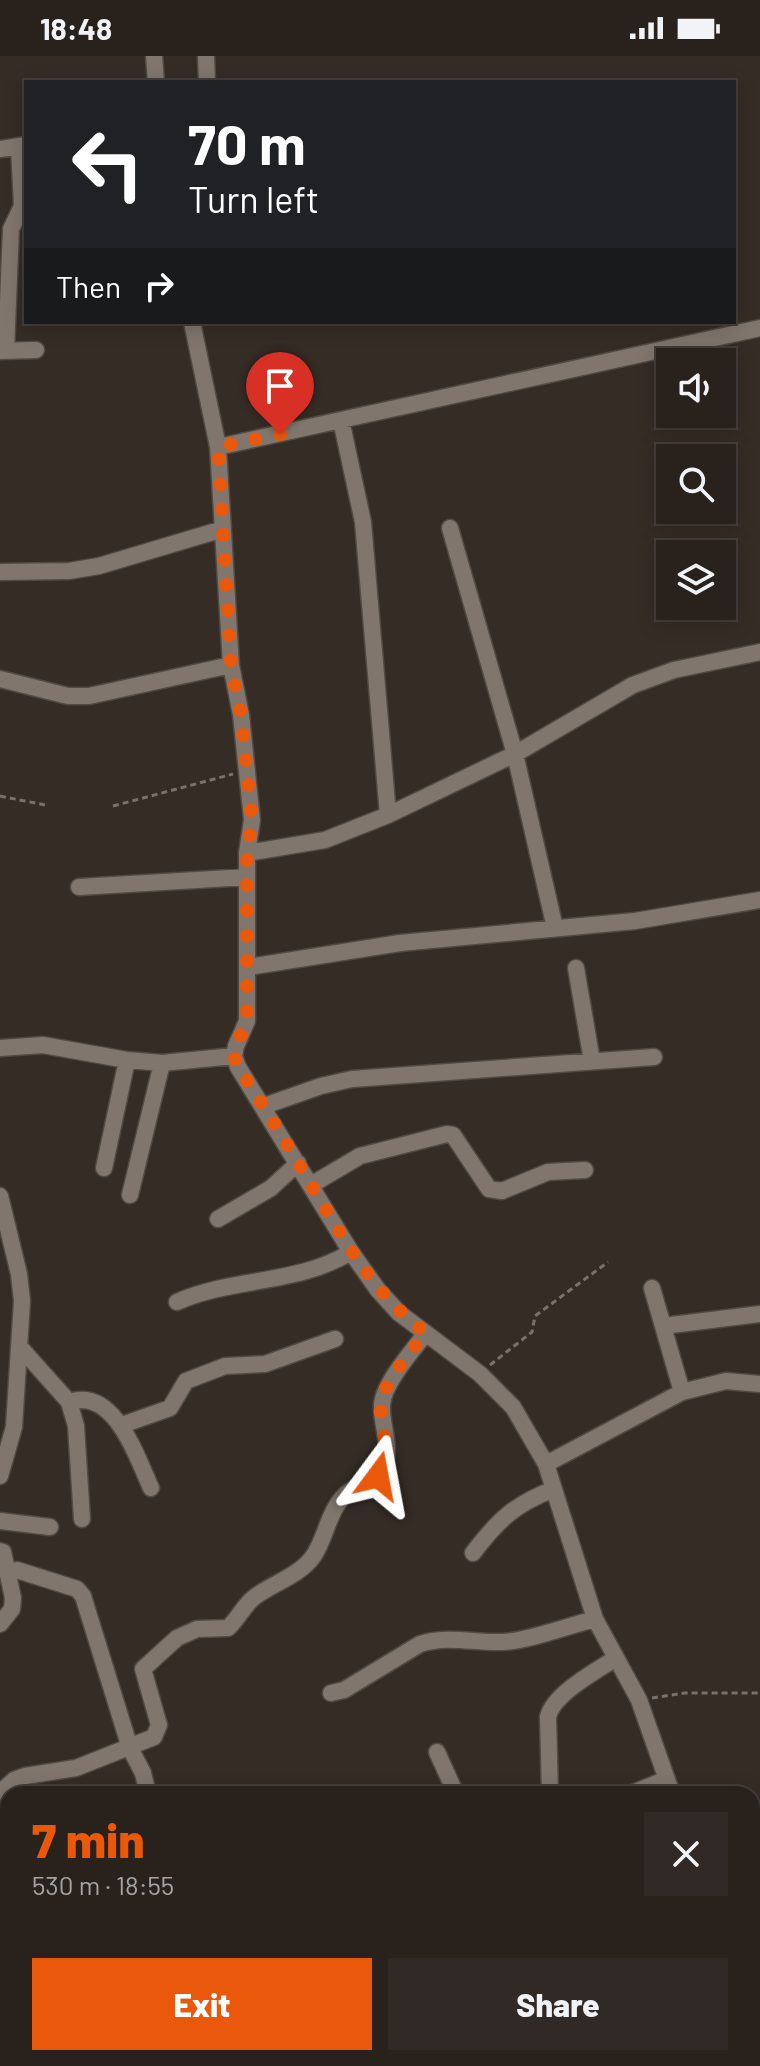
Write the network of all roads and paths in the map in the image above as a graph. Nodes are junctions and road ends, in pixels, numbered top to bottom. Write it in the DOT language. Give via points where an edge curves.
graph roads {
  1 [pos="154,56"];
  2 [pos="206,56"];
  3 [pos="156,80"];
  4 [pos="207,80"];
  5 [pos="22,145"];
  6 [pos="0,149"];
  7 [pos="192,324"];
  8 [pos="760,328"];
  9 [pos="36,350"];
  10 [pos="3,351"];
  11 [pos="341,420"];
  12 [pos="218,447"];
  13 [pos="450,528"];
  14 [pos="223,529"];
  15 [pos="0,572"];
  16 [pos="760,652"];
  17 [pos="231,665"];
  18 [pos="0,679"];
  19 [pos="515,754"];
  20 [pos="247,770"];
  21 [pos="0,796"];
  22 [pos="45,805"];
  23 [pos="113,806"];
  24 [pos="388,815"];
  25 [pos="247,853"];
  26 [pos="247,877"];
  27 [pos="79,887"];
  28 [pos="760,900"];
  29 [pos="555,928"];
  30 [pos="248,967"];
  31 [pos="576,968"];
  32 [pos="0,1048"];
  33 [pos="234,1056"];
  34 [pos="654,1057"];
  35 [pos="127,1060"];
  36 [pos="592,1061"];
  37 [pos="162,1063"];
  38 [pos="264,1106"];
  39 [pos="298,1163"];
  40 [pos="104,1168"];
  41 [pos="585,1170"];
  42 [pos="311,1185"];
  43 [pos="130,1195"];
  44 [pos="0,1196"];
  45 [pos="218,1219"];
  46 [pos="5,1239"];
  47 [pos="351,1252"];
  48 [pos="608,1262"];
  49 [pos="652,1288"];
  50 [pos="177,1302"];
  51 [pos="760,1314"];
  52 [pos="663,1326"];
  53 [pos="426,1333"];
  54 [pos="335,1339"];
  55 [pos="19,1346"];
  56 [pos="480,1374"];
  57 [pos="17,1375"];
  58 [pos="0,1380"];
  59 [pos="760,1384"];
  60 [pos="682,1392"];
  61 [pos="69,1402"];
  62 [pos="122,1425"];
  63 [pos="546,1464"];
  64 [pos="0,1476"];
  65 [pos="151,1488"];
  66 [pos="554,1489"];
  67 [pos="82,1519"];
  68 [pos="0,1521"];
  69 [pos="50,1527"];
  70 [pos="0,1551"];
  71 [pos="473,1553"];
  72 [pos="8,1573"];
  73 [pos="595,1619"];
  74 [pos="0,1624"];
  75 [pos="616,1658"];
  76 [pos="331,1693"];
  77 [pos="760,1693"];
  78 [pos="639,1700"];
  79 [pos="130,1748"];
  80 [pos="437,1752"];
  81 [pos="8,1786"];
  82 [pos="146,1786"];
  83 [pos="452,1786"];
  84 [pos="550,1786"];
  85 [pos="669,1786"];
  1 -- 3 [label="street"];
  2 -- 4 [label="street"];
  5 -- 6 [label="street"];
  5 -- 10 [label="street" via="22,206 11,229"];
  7 -- 12 [label="street"];
  8 -- 11 [label="street"];
  9 -- 10 [label="street"];
  11 -- 12 [label="street"];
  11 -- 24 [label="street" via="363,522"];
  12 -- 14 [label="street"];
  13 -- 19 [label="street"];
  14 -- 15 [label="street" via="99,566"];
  14 -- 17 [label="street"];
  16 -- 19 [label="street" via="674,670 633,685"];
  17 -- 18 [label="street" via="89,696"];
  17 -- 20 [label="street"];
  19 -- 24 [label="street"];
  19 -- 29 [label="street"];
  20 -- 23 [label="path"];
  20 -- 25 [label="street" via="252,820"];
  21 -- 22 [label="path"];
  24 -- 25 [label="street" via="325,840"];
  25 -- 26 [label="street"];
  26 -- 27 [label="street"];
  26 -- 30 [label="street"];
  28 -- 29 [label="street"];
  29 -- 30 [label="street" via="400,943"];
  30 -- 33 [label="street" via="247,1021"];
  31 -- 36 [label="street"];
  32 -- 35 [label="street" via="43,1045"];
  33 -- 37 [label="street"];
  33 -- 38 [label="street"];
  34 -- 36 [label="street"];
  35 -- 37 [label="street"];
  35 -- 40 [label="street"];
  36 -- 38 [label="street" via="352,1079"];
  37 -- 43 [label="street"];
  38 -- 39 [label="street"];
  39 -- 42 [label="street"];
  39 -- 45 [label="street" via="271,1188"];
  41 -- 42 [label="street" via="548,1172 496,1191 489,1189 453,1135 447,1134 360,1156"];
  42 -- 47 [label="street"];
  44 -- 46 [label="street"];
  46 -- 55 [label="street" via="22,1301"];
  47 -- 50 [label="street" via="328,1266"];
  47 -- 53 [label="street" via="399,1313"];
  48 -- 56 [label="path" via="535,1316 532,1332"];
  49 -- 52 [label="street"];
  51 -- 52 [label="street"];
  52 -- 60 [label="street"];
  53 -- 56 [label="street"];
  53 -- 79 [label="street" via="383,1396 383,1469 344,1495 313,1558 253,1598 228,1628 197,1629 177,1638 148,1663 143,1676 158,1731"];
  54 -- 62 [label="street" via="265,1364 225,1366 186,1381 170,1408"];
  55 -- 57 [label="street"];
  55 -- 61 [label="street"];
  56 -- 63 [label="street" via="513,1407"];
  57 -- 58 [label="street"];
  57 -- 64 [label="street" via="14,1427"];
  59 -- 60 [label="street" via="726,1381"];
  60 -- 63 [label="street"];
  61 -- 62 [label="street" via="92,1400"];
  61 -- 67 [label="street" via="76,1426"];
  62 -- 65 [label="street"];
  63 -- 66 [label="street"];
  66 -- 71 [label="street" via="511,1511"];
  66 -- 73 [label="street"];
  68 -- 69 [label="street"];
  70 -- 72 [label="street"];
  72 -- 74 [label="street" via="12,1609"];
  72 -- 79 [label="street" via="17,1570 77,1589 83,1596"];
  73 -- 75 [label="street"];
  73 -- 76 [label="street" via="505,1642 433,1640"];
  75 -- 78 [label="street"];
  75 -- 84 [label="street" via="552,1705"];
  77 -- 78 [label="path" via="685,1693"];
  78 -- 85 [label="street"];
  79 -- 81 [label="street" via="76,1768 25,1776"];
  79 -- 82 [label="street"];
  80 -- 83 [label="street"];
}
